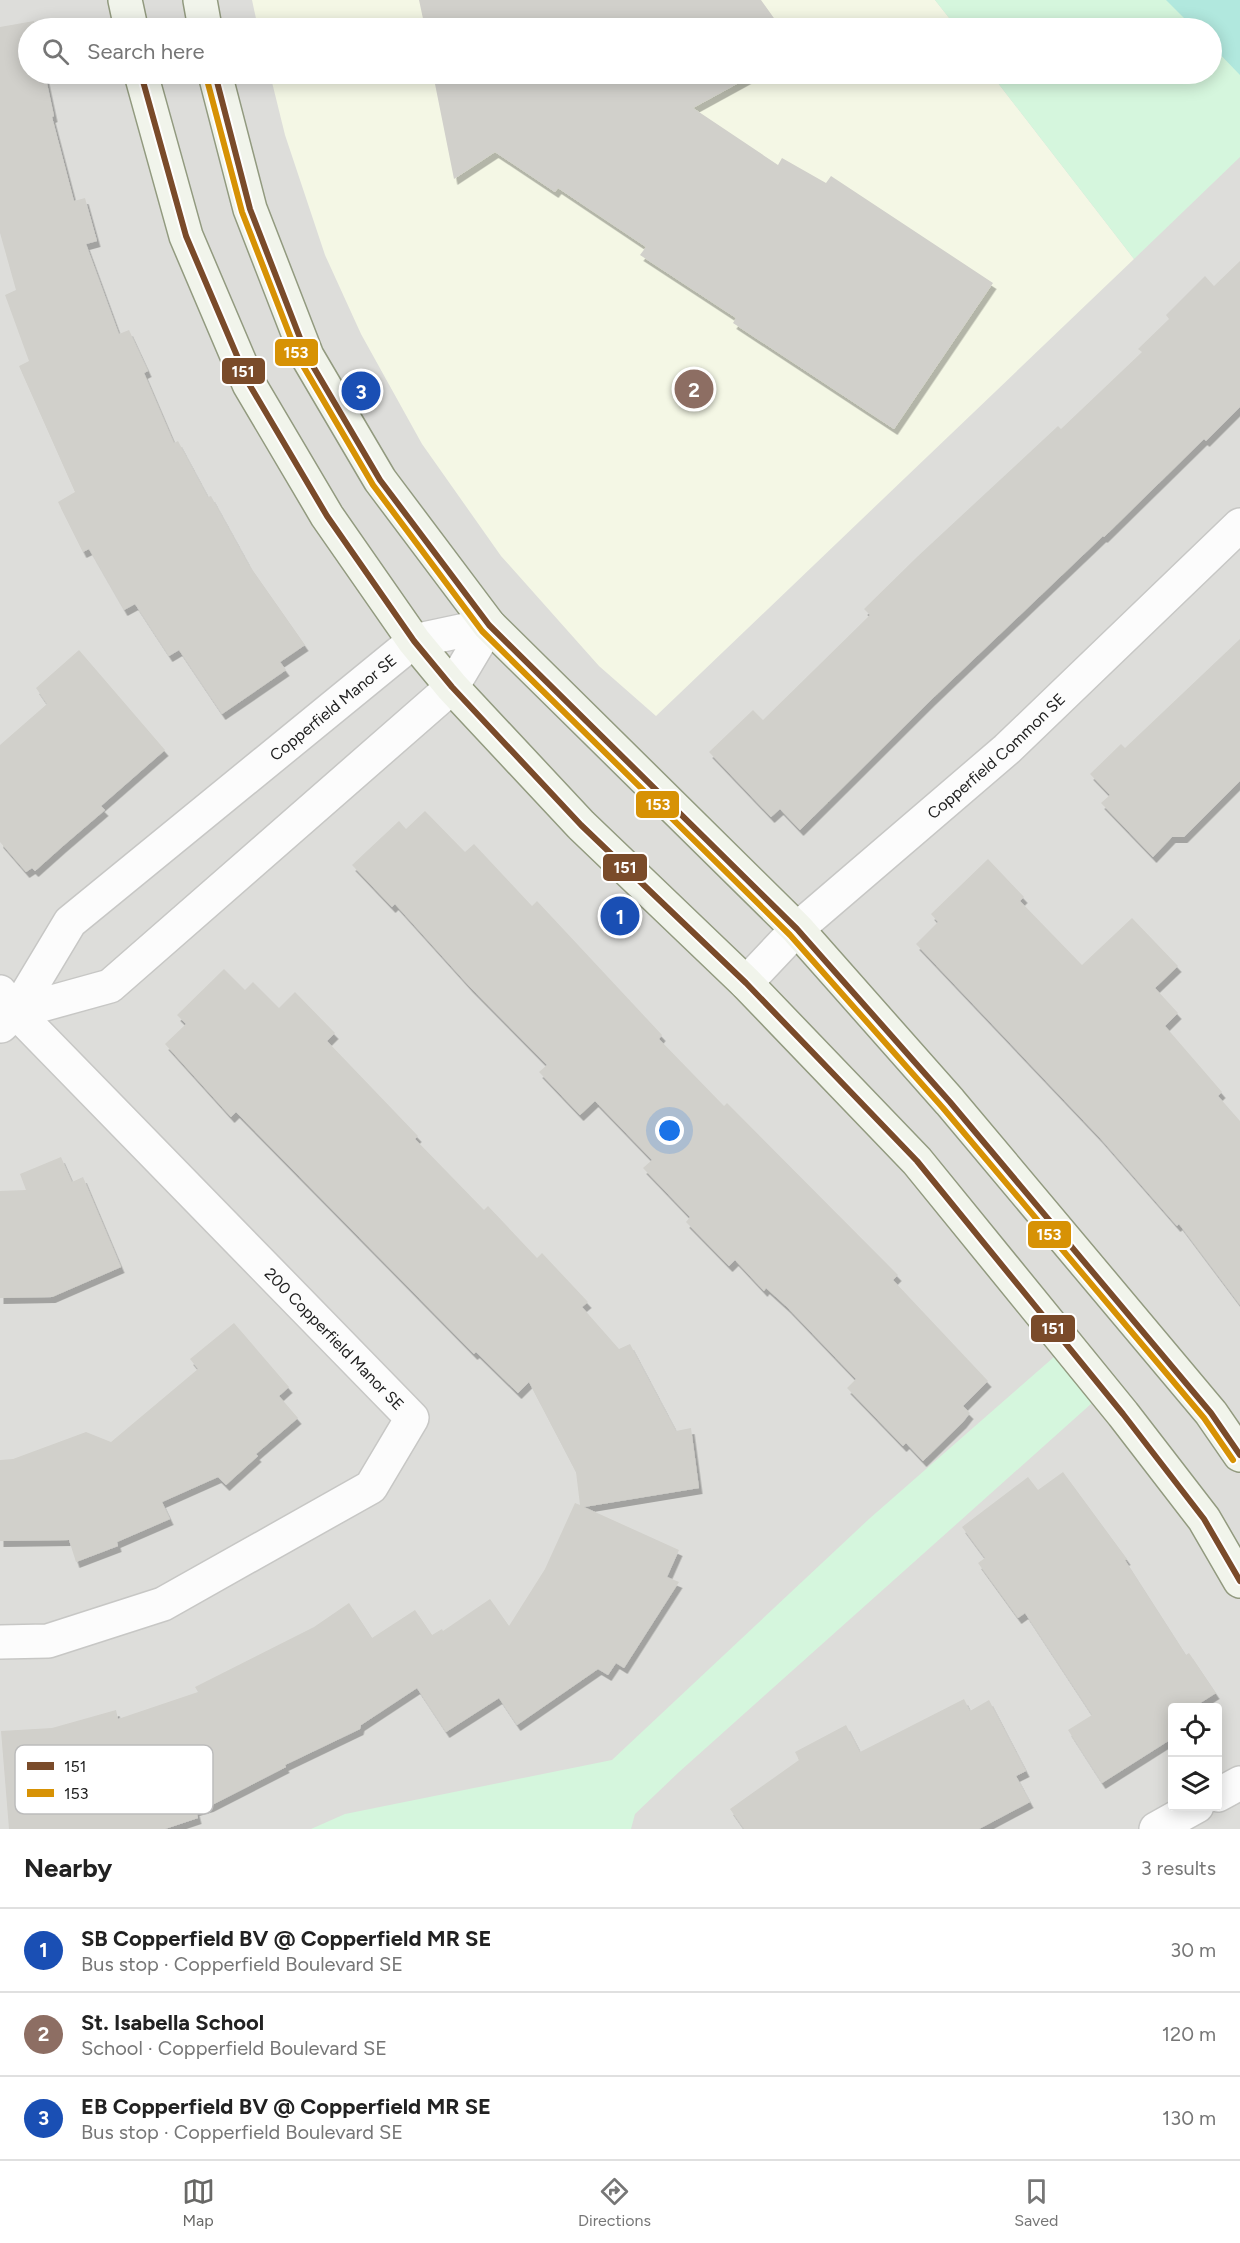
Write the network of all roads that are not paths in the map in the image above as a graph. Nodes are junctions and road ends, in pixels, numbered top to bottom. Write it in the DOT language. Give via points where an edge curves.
graph roads {
  1 [pos="125,0"];
  2 [pos="200,0"];
  3 [pos="129,18"];
  4 [pos="203,18"];
  5 [pos="144,84"];
  6 [pos="218,84"];
  7 [pos="1240,525"];
  8 [pos="489,626"];
  9 [pos="414,641"];
  10 [pos="452,687"];
  11 [pos="797,929"];
  12 [pos="746,983"];
  13 [pos="5,1010"];
  14 [pos="1240,1455"];
  15 [pos="1240,1581"];
  16 [pos="0,1642"];
  17 [pos="1240,1783"];
  18 [pos="1222,1794"];
  19 [pos="1188,1811"];
  20 [pos="1156,1829"];
  1 -- 3 [label="street"];
  2 -- 4 [label="street"];
  5 -- 9 [label="street" via="186,236 249,384 327,516"];
  6 -- 8 [label="street" via="250,209 307,356 380,480"];
  7 -- 11 [label="street, Copperfield Common SE" via="1007,749"];
  8 -- 9 [label="street, Copperfield Manor SE"];
  8 -- 10 [label="street"];
  8 -- 11 [label="street"];
  9 -- 10 [label="street"];
  9 -- 13 [label="street, Copperfield Manor SE" via="70,922"];
  10 -- 12 [label="street" via="581,825"];
  10 -- 13 [label="street" via="110,986"];
  11 -- 12 [label="street, Copperfield Common SE"];
  11 -- 14 [label="street" via="950,1102 1211,1413"];
  12 -- 15 [label="street" via="917,1161 1204,1519"];
  13 -- 16 [label="street, 200 Copperfield Manor SE" via="412,1418 371,1487 163,1605 48,1641"];
  17 -- 18 [label="street"];
  19 -- 20 [label="street"];
}
